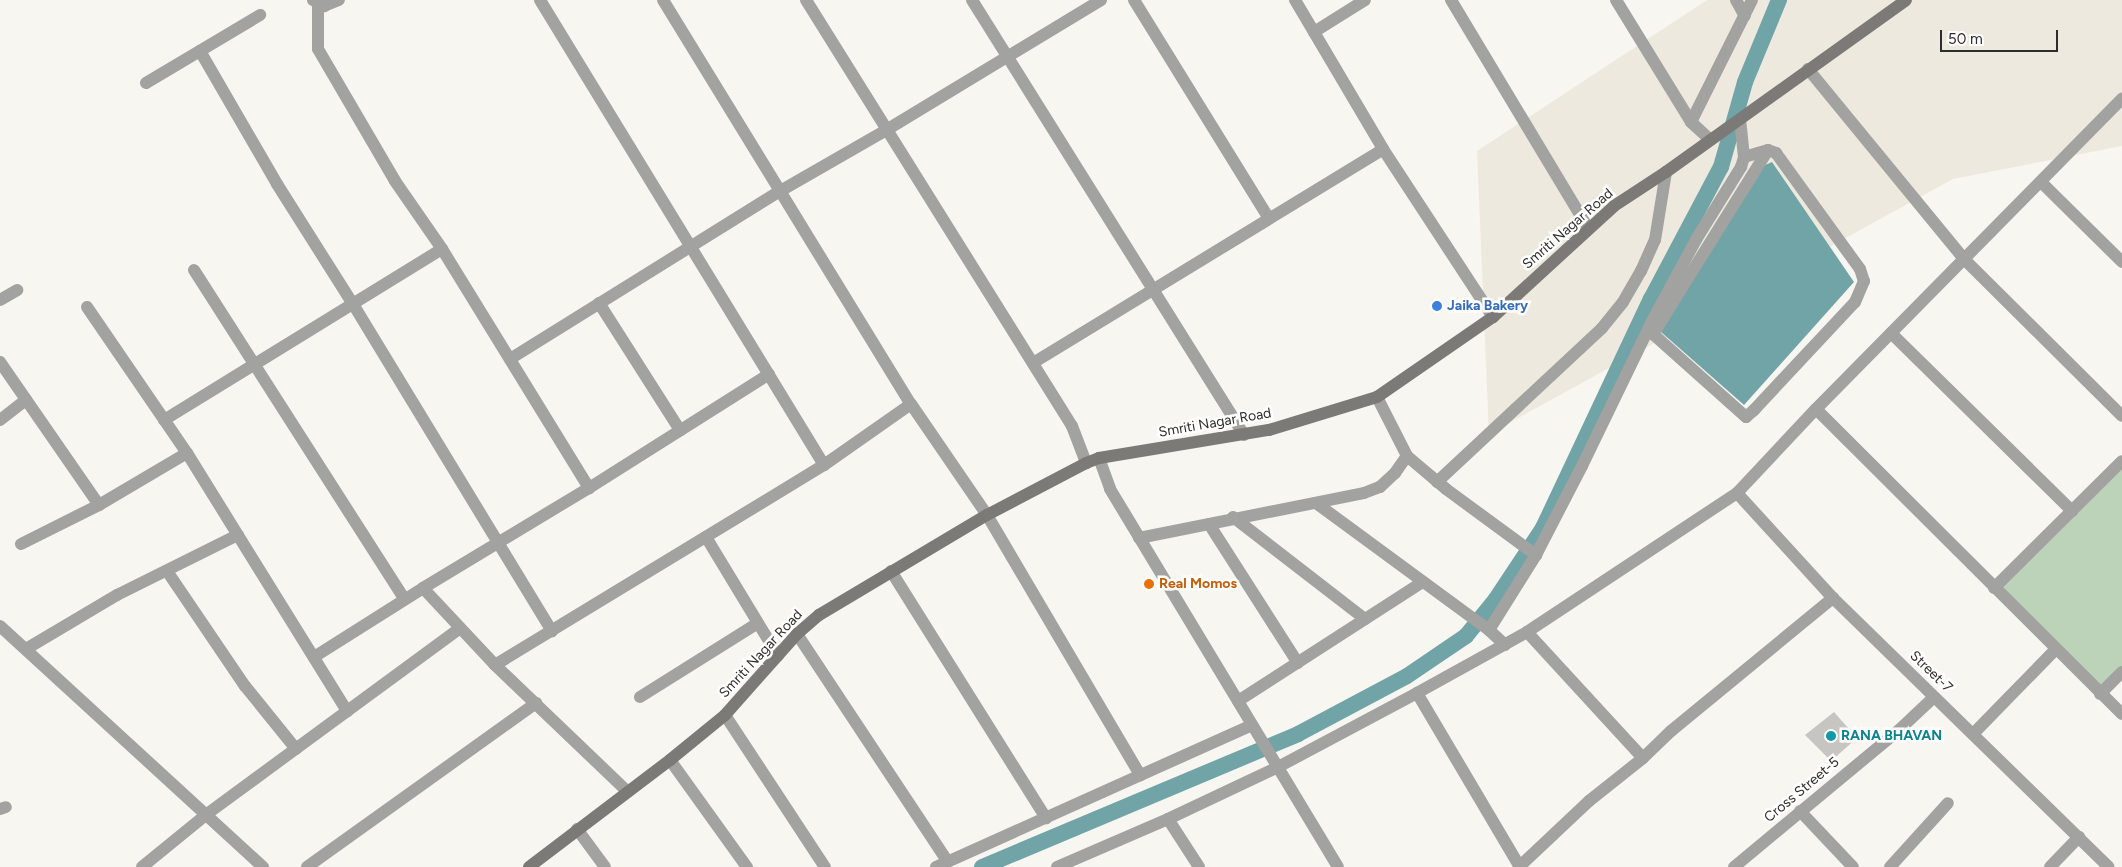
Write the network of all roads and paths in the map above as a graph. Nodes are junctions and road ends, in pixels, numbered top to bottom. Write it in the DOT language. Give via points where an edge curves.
graph roads {
  1 [pos="338,0"];
  2 [pos="540,0"];
  3 [pos="663,0"];
  4 [pos="806,0"];
  5 [pos="972,0"];
  6 [pos="1101,0"];
  7 [pos="1134,0"];
  8 [pos="1295,0"];
  9 [pos="1366,0"];
  10 [pos="1451,0"];
  11 [pos="1616,0"];
  12 [pos="1736,0"];
  13 [pos="1752,0"];
  14 [pos="1906,0"];
  15 [pos="315,2"];
  16 [pos="260,15"];
  17 [pos="1745,16"];
  18 [pos="1314,32"];
  19 [pos="200,51"];
  20 [pos="1007,57"];
  21 [pos="1808,69"];
  22 [pos="146,83"];
  23 [pos="2120,105"];
  24 [pos="1740,119"];
  25 [pos="1691,122"];
  26 [pos="888,129"];
  27 [pos="1710,140"];
  28 [pos="1383,149"];
  29 [pos="1768,150"];
  30 [pos="1744,157"];
  31 [pos="1666,172"];
  32 [pos="2041,182"];
  33 [pos="782,190"];
  34 [pos="1269,219"];
  35 [pos="1588,228"];
  36 [pos="691,246"];
  37 [pos="442,249"];
  38 [pos="1965,260"];
  39 [pos="2122,262"];
  40 [pos="194,270"];
  41 [pos="17,290"];
  42 [pos="1153,290"];
  43 [pos="0,300"];
  44 [pos="600,303"];
  45 [pos="353,304"];
  46 [pos="87,306"];
  47 [pos="1493,317"];
  48 [pos="1891,333"];
  49 [pos="510,359"];
  50 [pos="0,362"];
  51 [pos="1033,363"];
  52 [pos="255,364"];
  53 [pos="768,374"];
  54 [pos="1377,398"];
  55 [pos="26,400"];
  56 [pos="911,404"];
  57 [pos="1816,409"];
  58 [pos="2122,416"];
  59 [pos="0,420"];
  60 [pos="164,420"];
  61 [pos="680,430"];
  62 [pos="1244,435"];
  63 [pos="187,453"];
  64 [pos="1407,456"];
  65 [pos="1099,458"];
  66 [pos="2122,461"];
  67 [pos="1086,463"];
  68 [pos="824,465"];
  69 [pos="1437,482"];
  70 [pos="588,488"];
  71 [pos="1737,493"];
  72 [pos="1316,503"];
  73 [pos="99,505"];
  74 [pos="2072,511"];
  75 [pos="987,515"];
  76 [pos="1233,517"];
  77 [pos="1209,524"];
  78 [pos="238,535"];
  79 [pos="706,537"];
  80 [pos="1139,538"];
  81 [pos="497,543"];
  82 [pos="20,544"];
  83 [pos="1536,555"];
  84 [pos="891,571"];
  85 [pos="167,572"];
  86 [pos="1423,582"];
  87 [pos="423,588"];
  88 [pos="1994,588"];
  89 [pos="1833,598"];
  90 [pos="404,599"];
  91 [pos="1365,619"];
  92 [pos="758,623"];
  93 [pos="0,626"];
  94 [pos="460,628"];
  95 [pos="1489,630"];
  96 [pos="552,631"];
  97 [pos="1527,632"];
  98 [pos="797,634"];
  99 [pos="1505,645"];
  100 [pos="26,649"];
  101 [pos="2055,650"];
  102 [pos="778,656"];
  103 [pos="314,657"];
  104 [pos="1298,663"];
  105 [pos="495,665"];
  106 [pos="2122,672"];
  107 [pos="1417,694"];
  108 [pos="2100,694"];
  109 [pos="1934,697"];
  110 [pos="640,698"];
  111 [pos="1238,701"];
  112 [pos="536,704"];
  113 [pos="347,711"];
  114 [pos="724,714"];
  115 [pos="2122,714"];
  116 [pos="1252,725"];
  117 [pos="1973,734"];
  118 [pos="296,749"];
  119 [pos="1643,758"];
  120 [pos="670,760"];
  121 [pos="1278,767"];
  122 [pos="1140,776"];
  123 [pos="627,791"];
  124 [pos="1948,804"];
  125 [pos="1800,811"];
  126 [pos="207,814"];
  127 [pos="1046,818"];
  128 [pos="1168,819"];
  129 [pos="577,829"];
  130 [pos="2079,837"];
  131 [pos="948,862"];
  132 [pos="1075,864"];
  133 [pos="142,867"];
  134 [pos="263,867"];
  135 [pos="307,867"];
  136 [pos="529,867"];
  137 [pos="605,867"];
  138 [pos="747,867"];
  139 [pos="825,867"];
  140 [pos="936,867"];
  141 [pos="1057,867"];
  142 [pos="1199,867"];
  143 [pos="1338,867"];
  144 [pos="1520,867"];
  145 [pos="1734,867"];
  146 [pos="1853,867"];
  147 [pos="1890,867"];
  148 [pos="2050,867"];
  149 [pos="2109,867"];
  1 -- 15 [label="street" via="330,5"];
  2 -- 36 [label="street"];
  3 -- 33 [label="street"];
  4 -- 26 [label="street"];
  5 -- 20 [label="street"];
  6 -- 20 [label="street"];
  7 -- 34 [label="street"];
  8 -- 18 [label="street"];
  9 -- 18 [label="street"];
  10 -- 35 [label="street"];
  11 -- 25 [label="street"];
  12 -- 17 [label="street"];
  13 -- 17 [label="street"];
  14 -- 21 [label="main road, Smriti Nagar Road"];
  15 -- 37 [label="street" via="318,49 396,181"];
  16 -- 19 [label="street"];
  17 -- 25 [label="street"];
  18 -- 28 [label="street"];
  19 -- 22 [label="street"];
  19 -- 45 [label="street" via="276,184"];
  20 -- 26 [label="street"];
  20 -- 42 [label="street"];
  21 -- 24 [label="main road, Smriti Nagar Road"];
  21 -- 38 [label="street"];
  23 -- 32 [label="street"];
  24 -- 27 [label="main road, Smriti Nagar Road"];
  24 -- 30 [label="street"];
  25 -- 27 [label="street"];
  26 -- 33 [label="street"];
  26 -- 51 [label="street"];
  27 -- 31 [label="main road, Smriti Nagar Road"];
  28 -- 34 [label="street"];
  28 -- 47 [label="street"];
  29 -- 29 [label="street" via="1784,161 1860,269 1864,281 1855,302 1746,417 1653,334"];
  29 -- 30 [label="street"];
  30 -- 83 [label="street" via="1652,321"];
  31 -- 35 [label="main road, Smriti Nagar Road" via="1614,206"];
  31 -- 69 [label="street" via="1655,240 1623,302 1602,328"];
  32 -- 38 [label="street"];
  32 -- 39 [label="street"];
  33 -- 36 [label="street"];
  33 -- 56 [label="street"];
  34 -- 42 [label="street"];
  35 -- 47 [label="main road, Smriti Nagar Road"];
  36 -- 44 [label="street"];
  36 -- 53 [label="street"];
  37 -- 45 [label="street"];
  37 -- 49 [label="street"];
  38 -- 48 [label="street"];
  38 -- 58 [label="street"];
  40 -- 52 [label="street"];
  41 -- 43 [label="street"];
  42 -- 51 [label="street"];
  42 -- 62 [label="street"];
  44 -- 49 [label="street"];
  44 -- 61 [label="street"];
  45 -- 52 [label="street"];
  45 -- 81 [label="street"];
  46 -- 60 [label="street"];
  47 -- 54 [label="main road, Smriti Nagar Road"];
  48 -- 57 [label="street"];
  48 -- 74 [label="street"];
  49 -- 70 [label="street"];
  50 -- 55 [label="street"];
  51 -- 67 [label="street" via="1072,426"];
  52 -- 60 [label="street"];
  52 -- 90 [label="street"];
  53 -- 61 [label="street"];
  53 -- 68 [label="street"];
  54 -- 62 [label="main road, Smriti Nagar Road"];
  54 -- 64 [label="street"];
  55 -- 59 [label="street"];
  55 -- 73 [label="street"];
  56 -- 68 [label="street"];
  56 -- 75 [label="street"];
  57 -- 71 [label="street"];
  57 -- 88 [label="street"];
  60 -- 63 [label="street"];
  61 -- 70 [label="street"];
  62 -- 65 [label="main road, Smriti Nagar Road"];
  63 -- 73 [label="street"];
  63 -- 78 [label="street"];
  64 -- 69 [label="street"];
  64 -- 72 [label="street" via="1380,487"];
  65 -- 67 [label="main road, Smriti Nagar Road"];
  65 -- 80 [label="street" via="1110,489"];
  66 -- 74 [label="street"];
  67 -- 75 [label="main road, Smriti Nagar Road"];
  68 -- 79 [label="street"];
  69 -- 83 [label="street"];
  70 -- 81 [label="street"];
  71 -- 89 [label="street, Street-7"];
  71 -- 97 [label="street"];
  72 -- 76 [label="street"];
  72 -- 86 [label="street"];
  73 -- 82 [label="street"];
  74 -- 88 [label="street"];
  75 -- 84 [label="main road, Smriti Nagar Road"];
  75 -- 122 [label="street"];
  76 -- 77 [label="street"];
  76 -- 91 [label="street"];
  77 -- 80 [label="street"];
  77 -- 104 [label="street"];
  78 -- 85 [label="street"];
  78 -- 103 [label="street"];
  79 -- 92 [label="street"];
  79 -- 96 [label="street"];
  80 -- 111 [label="street"];
  81 -- 87 [label="street"];
  81 -- 96 [label="street"];
  83 -- 95 [label="street"];
  84 -- 98 [label="main road, Smriti Nagar Road" via="819,615"];
  84 -- 127 [label="street"];
  85 -- 100 [label="street" via="117,595"];
  85 -- 118 [label="street" via="245,686"];
  86 -- 91 [label="street"];
  86 -- 95 [label="street"];
  87 -- 90 [label="street"];
  87 -- 94 [label="street"];
  88 -- 101 [label="street"];
  89 -- 109 [label="street, Street-7"];
  89 -- 119 [label="street" via="1671,731"];
  90 -- 103 [label="street"];
  91 -- 104 [label="street"];
  92 -- 102 [label="street"];
  92 -- 110 [label="street"];
  93 -- 100 [label="street"];
  94 -- 105 [label="street"];
  94 -- 113 [label="street"];
  95 -- 99 [label="street"];
  96 -- 105 [label="street"];
  97 -- 99 [label="street"];
  97 -- 119 [label="street"];
  98 -- 102 [label="main road, Smriti Nagar Road"];
  98 -- 131 [label="street"];
  99 -- 107 [label="street"];
  100 -- 126 [label="street"];
  101 -- 108 [label="street"];
  101 -- 117 [label="street"];
  102 -- 114 [label="main road, Smriti Nagar Road"];
  103 -- 113 [label="street"];
  104 -- 111 [label="street"];
  105 -- 112 [label="street"];
  106 -- 108 [label="street"];
  107 -- 121 [label="street"];
  107 -- 144 [label="street"];
  108 -- 115 [label="street"];
  109 -- 117 [label="street, Street-7"];
  109 -- 125 [label="street, Cross Street-5"];
  111 -- 116 [label="street"];
  112 -- 123 [label="street"];
  112 -- 135 [label="street"];
  113 -- 118 [label="street"];
  114 -- 120 [label="main road, Smriti Nagar Road"];
  114 -- 139 [label="street"];
  116 -- 121 [label="street"];
  116 -- 122 [label="street"];
  117 -- 130 [label="street, Street-7"];
  118 -- 126 [label="street"];
  119 -- 144 [label="street" via="1590,801"];
  120 -- 123 [label="main road, Smriti Nagar Road"];
  120 -- 138 [label="street"];
  121 -- 128 [label="street"];
  121 -- 143 [label="street"];
  122 -- 127 [label="street"];
  123 -- 129 [label="main road, Smriti Nagar Road"];
  124 -- 147 [label="street"];
  125 -- 145 [label="street, Cross Street-5"];
  125 -- 146 [label="street"];
  126 -- 133 [label="street"];
  126 -- 134 [label="street"];
  127 -- 131 [label="street"];
  128 -- 132 [label="street"];
  128 -- 142 [label="street"];
  129 -- 136 [label="main road, Smriti Nagar Road"];
  129 -- 137 [label="street"];
  130 -- 148 [label="street"];
  130 -- 149 [label="street, Street-7"];
  131 -- 140 [label="street"];
  132 -- 141 [label="street"];
}
